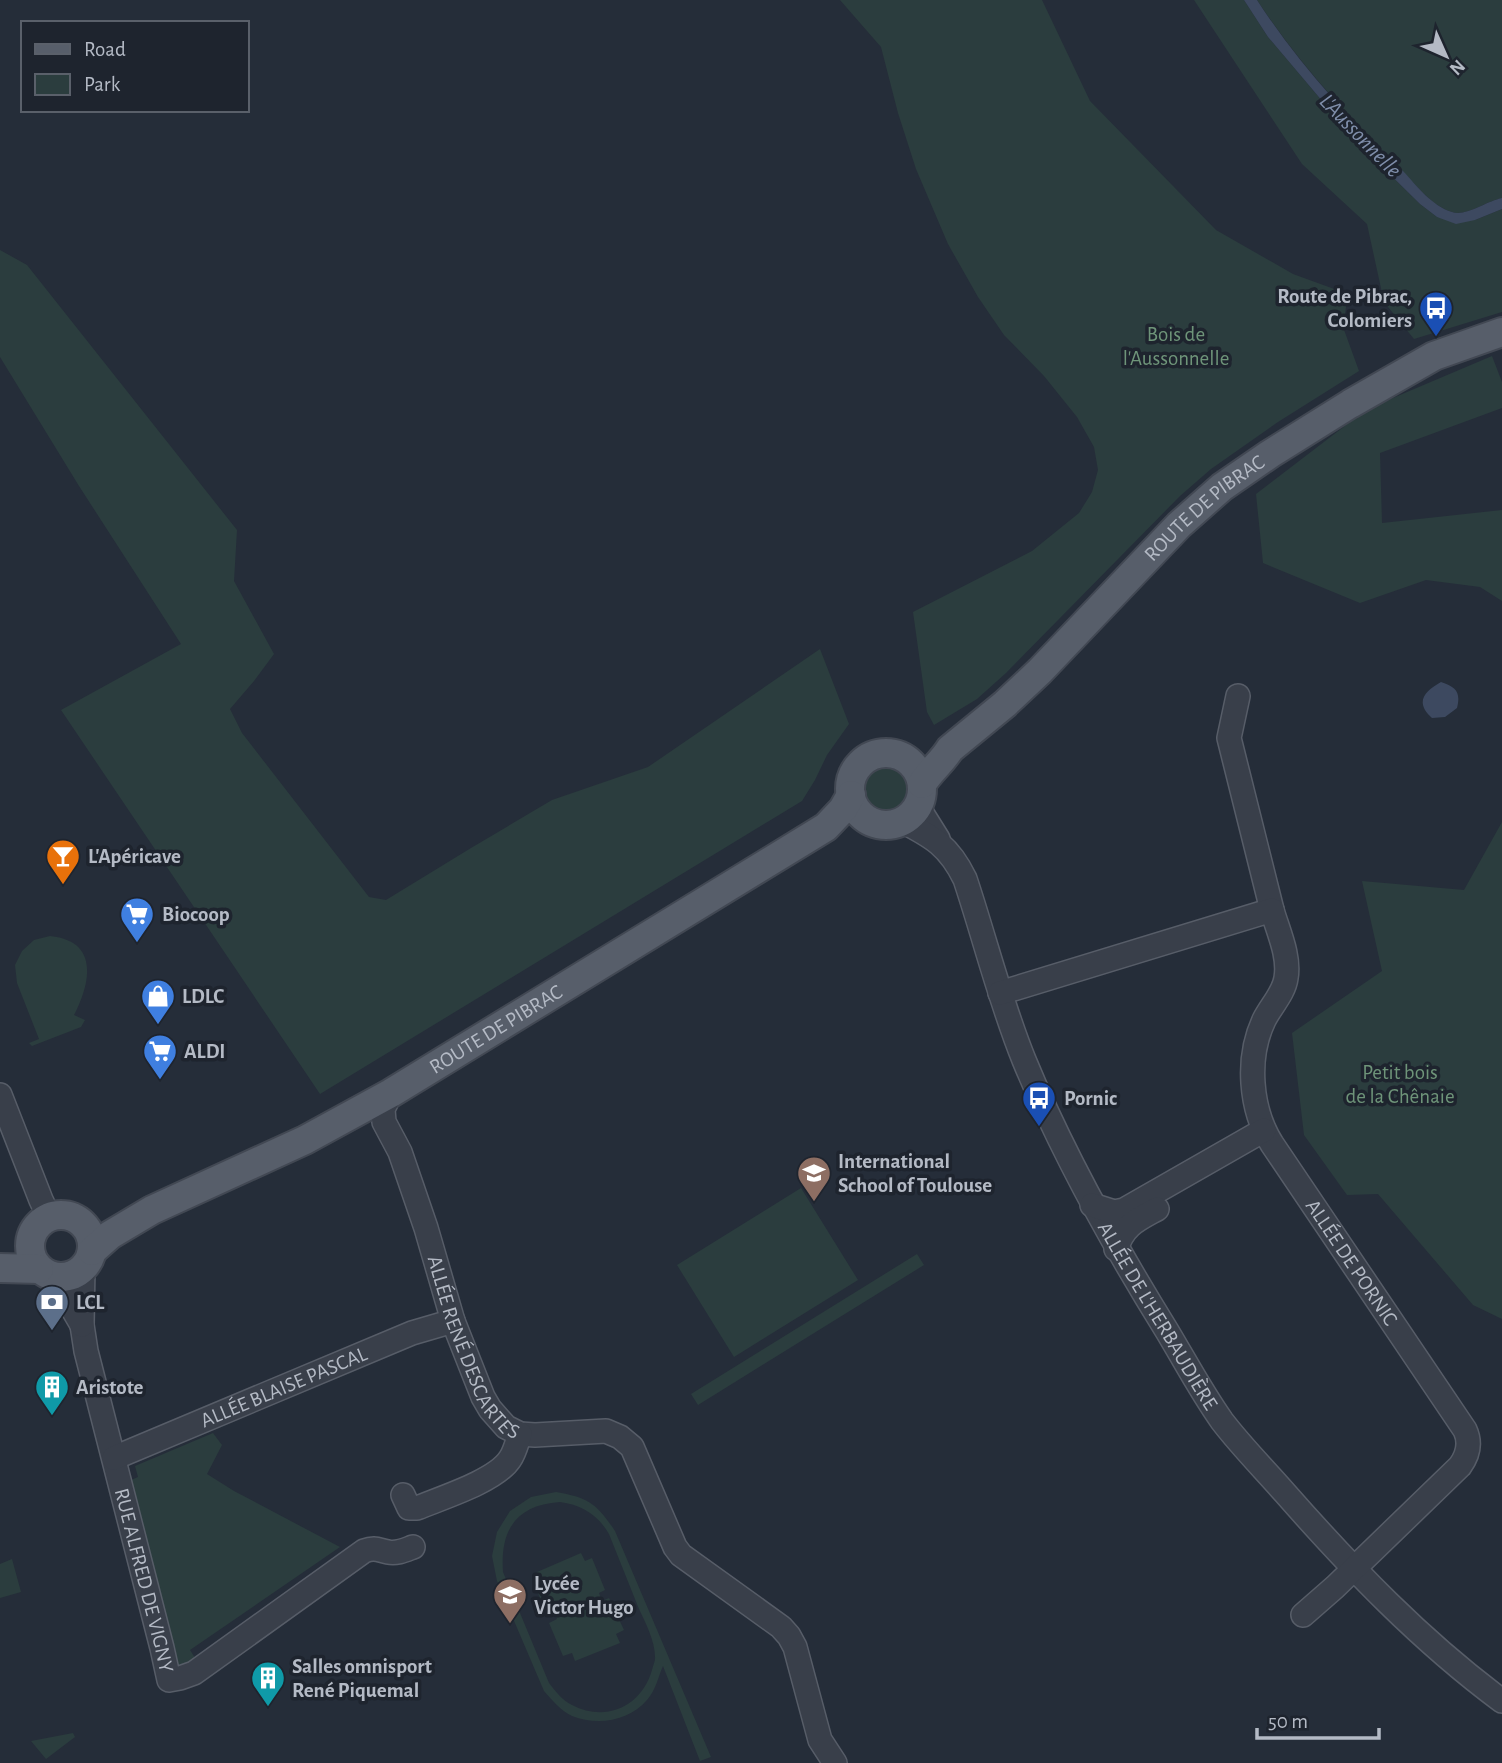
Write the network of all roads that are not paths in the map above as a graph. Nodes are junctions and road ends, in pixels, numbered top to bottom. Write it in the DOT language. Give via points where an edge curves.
graph roads {
  1 [pos="1502,332"];
  2 [pos="1238,696"];
  3 [pos="950,749"];
  4 [pos="907,759"];
  5 [pos="851,795"];
  6 [pos="914,804"];
  7 [pos="872,822"];
  8 [pos="826,827"];
  9 [pos="1272,910"];
  10 [pos="1000,993"];
  11 [pos="391,1093"];
  12 [pos="0,1095"];
  13 [pos="1268,1137"];
  14 [pos="1092,1205"];
  15 [pos="152,1210"];
  16 [pos="82,1223"];
  17 [pos="40,1226"];
  18 [pos="1116,1249"];
  19 [pos="0,1254"];
  20 [pos="88,1260"];
  21 [pos="0,1268"];
  22 [pos="47,1273"];
  23 [pos="453,1321"];
  24 [pos="82,1325"];
  25 [pos="520,1434"];
  26 [pos="114,1458"];
  27 [pos="402,1495"];
  28 [pos="413,1547"];
  29 [pos="1354,1569"];
  30 [pos="1303,1615"];
  31 [pos="1502,1701"];
  32 [pos="835,1763"];
  1 -- 3 [label="main road, ROUTE DE PIBRAC" via="1434,356 1222,487 1179,524 1005,705"];
  2 -- 9 [label="street, ALLÉE DE PORNIC" via="1229,738"];
  3 -- 4 [label="main road, ROUTE DE PIBRAC" via="930,758"];
  3 -- 6 [label="main road, ROUTE DE PIBRAC" via="929,773"];
  4 -- 5 [label="main road" via="887,753 867,759 853,774"];
  4 -- 6 [label="main road" via="916,769"];
  5 -- 7 [label="main road" via="858,811"];
  5 -- 8 [label="main road, ROUTE DE PIBRAC"];
  6 -- 7 [label="main road" via="884,825"];
  6 -- 10 [label="street, ALLÉE DE L'HERBAUDIÈRE" via="921,831 954,858 965,879"];
  7 -- 8 [label="main road, ROUTE DE PIBRAC" via="855,820"];
  8 -- 11 [label="main road, ROUTE DE PIBRAC"];
  9 -- 10 [label="street"];
  9 -- 13 [label="street, ALLÉE DE PORNIC" via="1287,969 1281,993 1263,1022 1253,1058 1259,1115"];
  10 -- 14 [label="street, ALLÉE DE L'HERBAUDIÈRE" via="1023,1058"];
  11 -- 15 [label="main road, ROUTE DE PIBRAC" via="305,1139"];
  11 -- 23 [label="street, ALLÉE RENÉ DESCARTES" via="383,1109 384,1122 400,1152"];
  12 -- 17 [label="street"];
  13 -- 14 [label="street" via="1124,1210 1114,1212"];
  13 -- 18 [label="street" via="1132,1223"];
  13 -- 29 [label="street, ALLÉE DE PORNIC" via="1469,1437 1460,1466"];
  14 -- 18 [label="street, ALLÉE DE L'HERBAUDIÈRE"];
  15 -- 16 [label="main road, ROUTE DE PIBRAC"];
  15 -- 20 [label="main road, ROUTE DE PIBRAC" via="110,1235"];
  16 -- 17 [label="main road" via="63,1215"];
  16 -- 20 [label="main road" via="89,1233"];
  17 -- 19 [label="main road"];
  17 -- 22 [label="main road" via="30,1253"];
  18 -- 29 [label="street, ALLÉE DE L'HERBAUDIÈRE" via="1223,1421"];
  20 -- 22 [label="main road" via="70,1276"];
  20 -- 24 [label="street, RUE ALFRED DE VIGNY"];
  21 -- 22 [label="main road"];
  22 -- 24 [label="street, RUE ALFRED DE VIGNY"];
  23 -- 25 [label="street, ALLÉE RENÉ DESCARTES" via="486,1403 506,1427"];
  23 -- 26 [label="street, ALLÉE BLAISE PASCAL" via="412,1333"];
  24 -- 26 [label="street, RUE ALFRED DE VIGNY"];
  25 -- 27 [label="street" via="512,1458 489,1477 417,1508 408,1506"];
  25 -- 32 [label="street, ALLÉE RENÉ DESCARTES" via="606,1431 632,1447 681,1555 789,1636 796,1647 820,1740"];
  26 -- 28 [label="street, RUE ALFRED DE VIGNY" via="169,1680 194,1673 364,1551 376,1548 390,1553"];
  29 -- 30 [label="street"];
  29 -- 31 [label="street, ALLÉE DE L'HERBAUDIÈRE" via="1411,1625"];
}
